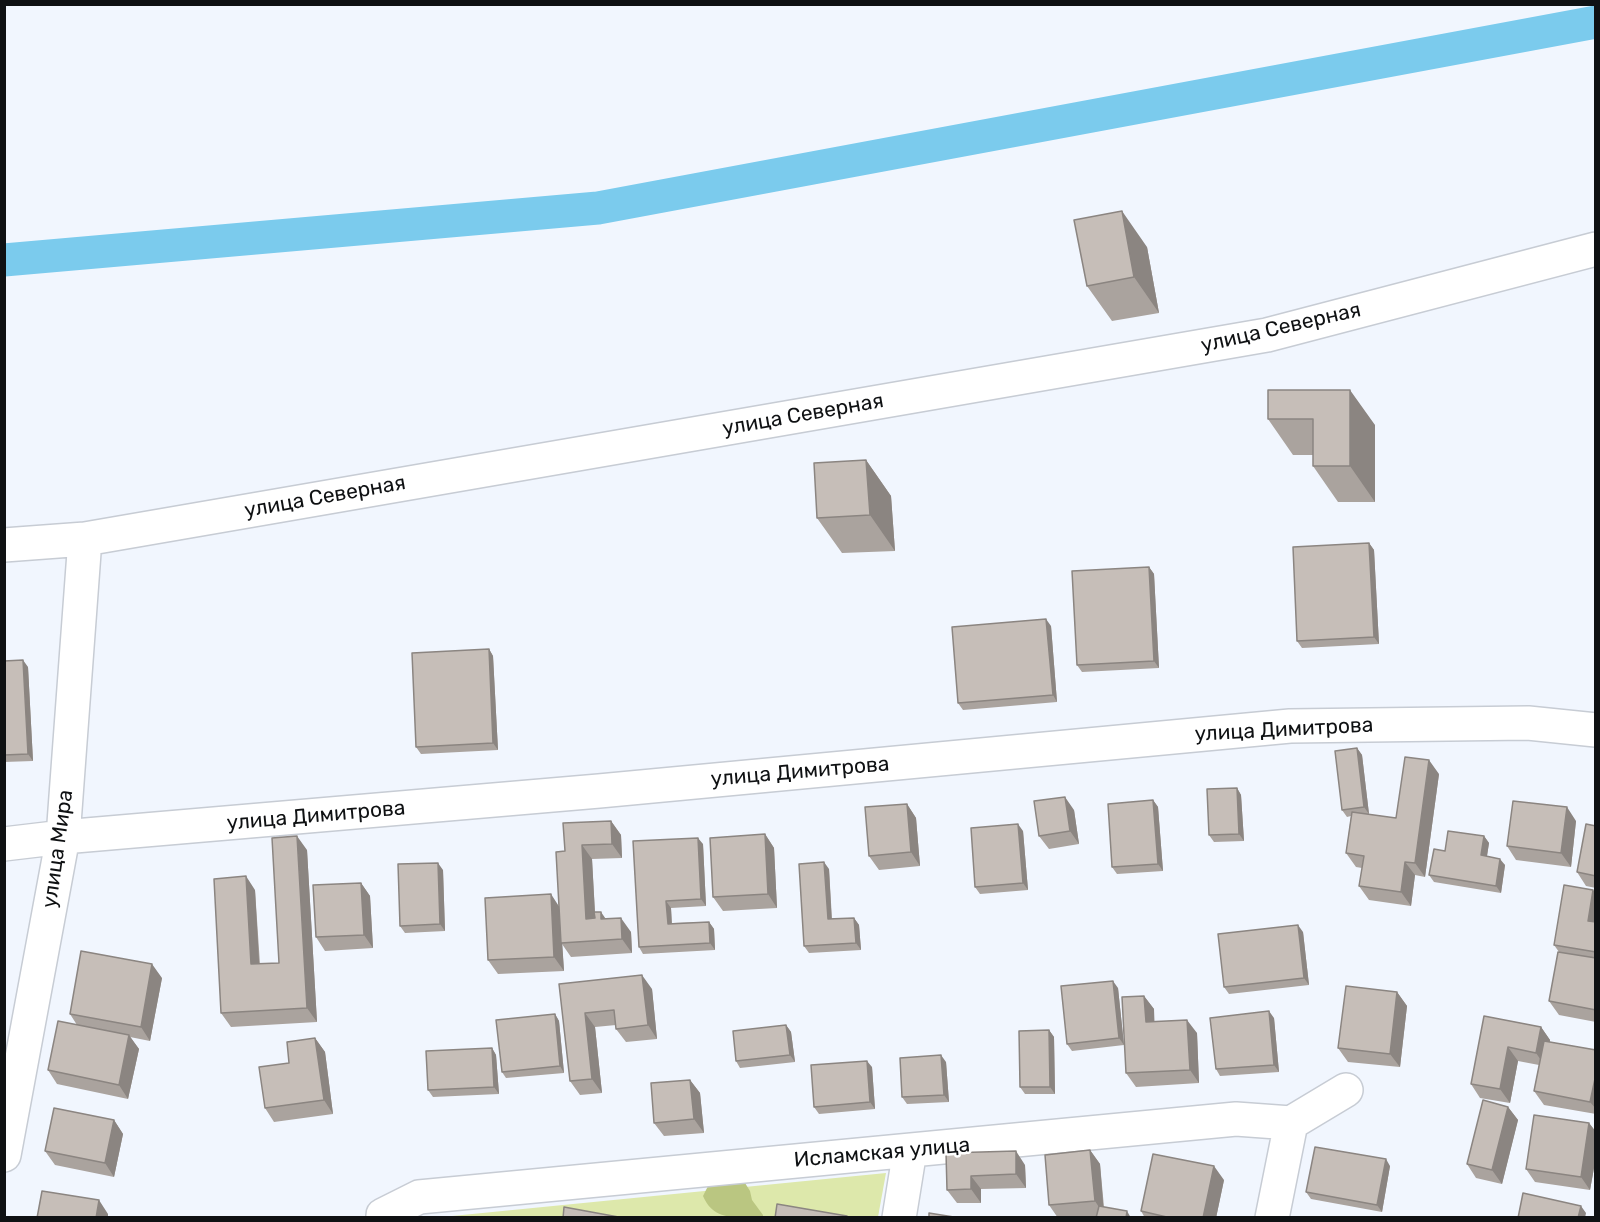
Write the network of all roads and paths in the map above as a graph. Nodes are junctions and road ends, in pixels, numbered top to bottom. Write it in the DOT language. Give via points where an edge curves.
graph roads {
  1 [pos="1596,249"];
  2 [pos="85,538"];
  3 [pos="4,545"];
  4 [pos="1596,729"];
  5 [pos="63,837"];
  6 [pos="4,844"];
  7 [pos="1346,1089"];
  8 [pos="1291,1123"];
  9 [pos="910,1150"];
  10 [pos="4,1155"];
  11 [pos="383,1218"];
  12 [pos="899,1218"];
  13 [pos="1272,1218"];
  1 -- 2 [label="street, улица Северная" via="1267,335"];
  2 -- 3 [label="street, улица Северная"];
  2 -- 5 [label="street, улица Мира"];
  4 -- 5 [label="street, улица Димитрова" via="1528,723 1290,726"];
  5 -- 6 [label="street, улица Димитрова"];
  5 -- 10 [label="street, улица Мира"];
  7 -- 8 [label="street"];
  8 -- 9 [label="street, Исламская улица" via="1236,1119"];
  8 -- 13 [label="street"];
  9 -- 11 [label="street, Исламская улица" via="419,1197"];
  9 -- 12 [label="street"];
}
